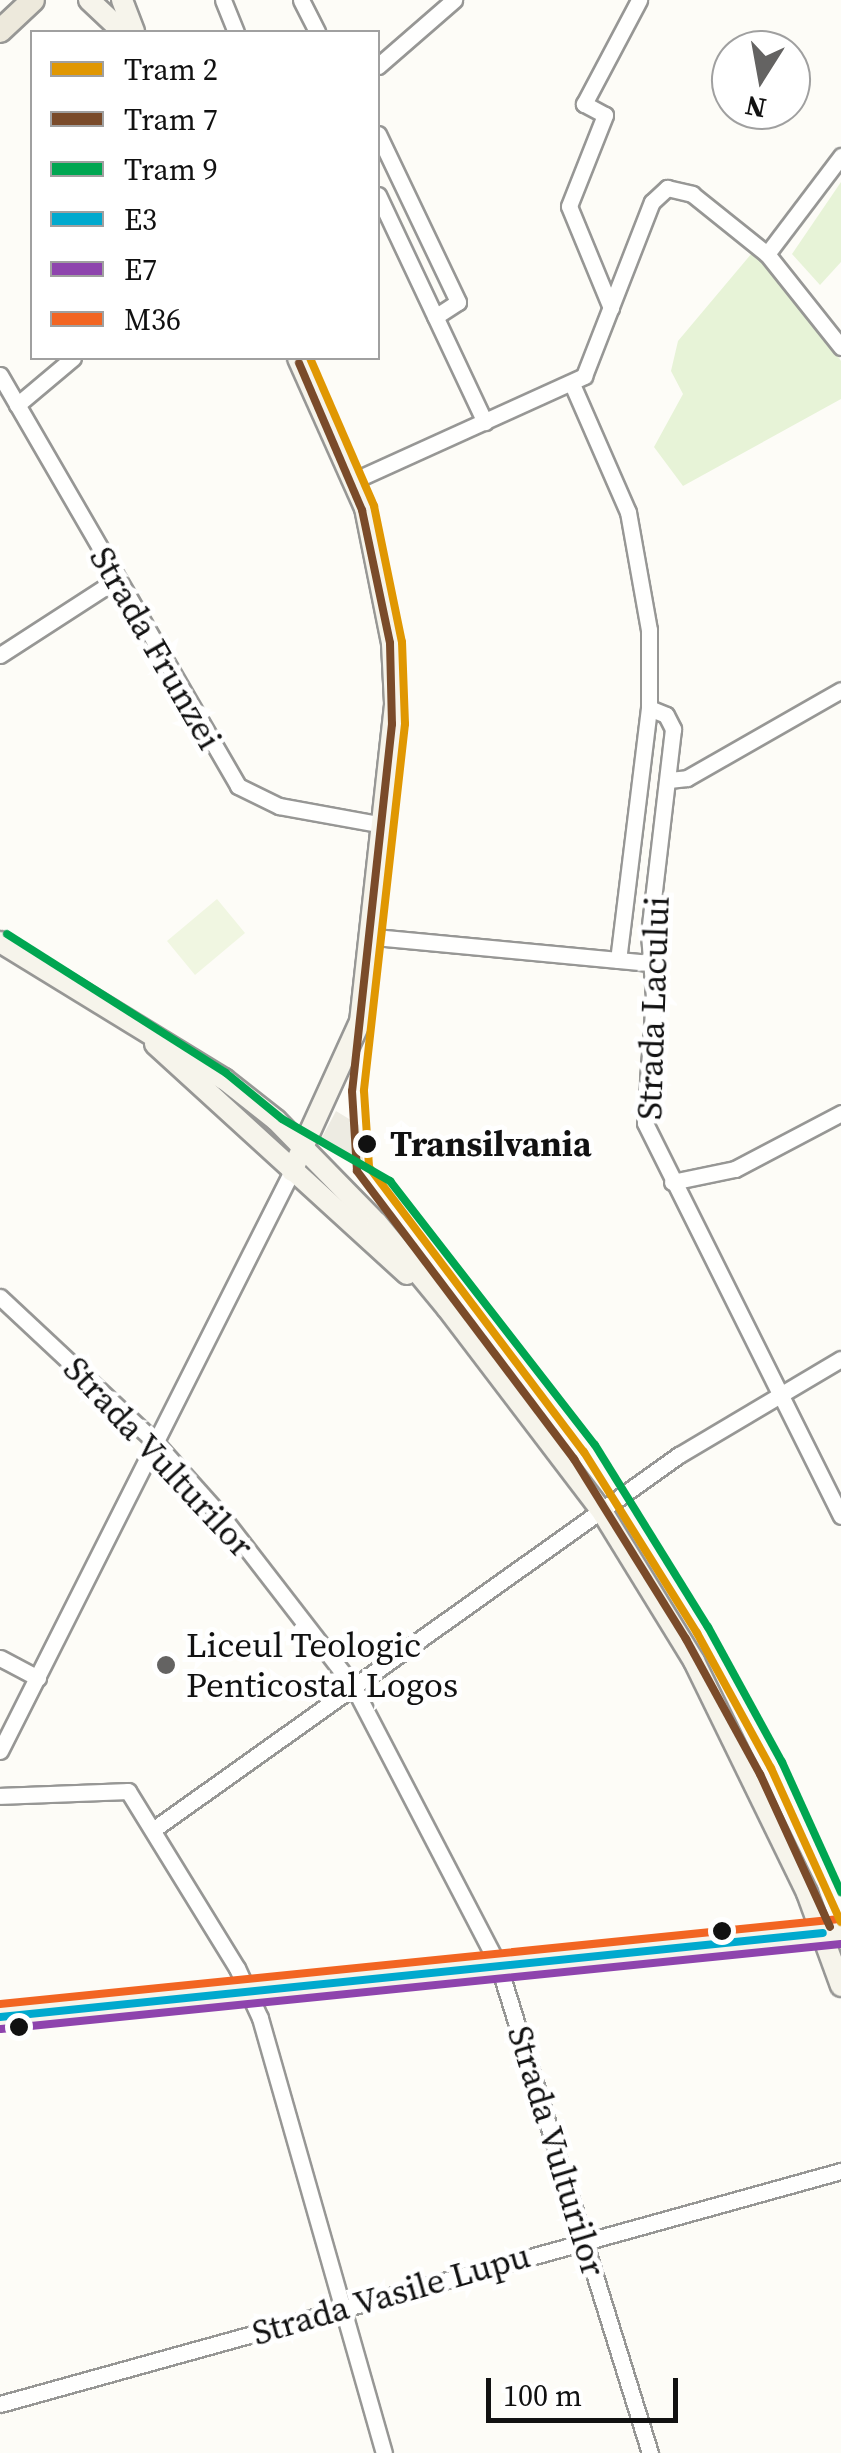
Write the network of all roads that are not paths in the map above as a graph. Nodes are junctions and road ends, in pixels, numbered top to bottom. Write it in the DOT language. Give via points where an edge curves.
graph roads {
  1 [pos="33,0"];
  2 [pos="89,0"];
  3 [pos="122,0"];
  4 [pos="223,0"];
  5 [pos="301,0"];
  6 [pos="454,0"];
  7 [pos="639,0"];
  8 [pos="121,30"];
  9 [pos="133,30"];
  10 [pos="235,30"];
  11 [pos="317,30"];
  12 [pos="0,31"];
  13 [pos="380,64"];
  14 [pos="380,138"];
  15 [pos="841,156"];
  16 [pos="380,199"];
  17 [pos="767,254"];
  18 [pos="611,308"];
  19 [pos="435,317"];
  20 [pos="841,347"];
  21 [pos="71,360"];
  22 [pos="299,360"];
  23 [pos="0,375"];
  24 [pos="572,384"];
  25 [pos="17,405"];
  26 [pos="485,422"];
  27 [pos="355,480"];
  28 [pos="116,580"];
  29 [pos="0,656"];
  30 [pos="841,690"];
  31 [pos="650,708"];
  32 [pos="669,780"];
  33 [pos="384,826"];
  34 [pos="374,937"];
  35 [pos="0,942"];
  36 [pos="618,960"];
  37 [pos="648,963"];
  38 [pos="144,1032"];
  39 [pos="841,1113"];
  40 [pos="304,1149"];
  41 [pos="292,1171"];
  42 [pos="672,1182"];
  43 [pos="0,1297"];
  44 [pos="446,1308"];
  45 [pos="841,1360"];
  46 [pos="775,1394"];
  47 [pos="156,1443"];
  48 [pos="603,1513"];
  49 [pos="841,1516"];
  50 [pos="0,1658"];
  51 [pos="38,1678"];
  52 [pos="354,1686"];
  53 [pos="0,1751"];
  54 [pos="0,1796"];
  55 [pos="154,1829"];
  56 [pos="832,1932"];
  57 [pos="499,1967"];
  58 [pos="841,1986"];
  59 [pos="250,1992"];
  60 [pos="0,2017"];
  61 [pos="841,2172"];
  62 [pos="586,2240"];
  63 [pos="344,2307"];
  64 [pos="0,2404"];
  65 [pos="384,2453"];
  66 [pos="650,2453"];
  1 -- 12 [label="main road"];
  2 -- 8 [label="main road"];
  3 -- 9 [label="main road"];
  4 -- 10 [label="street"];
  5 -- 11 [label="street"];
  6 -- 13 [label="street"];
  7 -- 18 [label="street" via="584,104 605,115 569,206"];
  14 -- 19 [label="street" via="458,302"];
  15 -- 17 [label="street"];
  16 -- 19 [label="street"];
  17 -- 18 [label="street" via="692,194 667,188 652,202"];
  17 -- 20 [label="street"];
  18 -- 24 [label="street" via="592,367"];
  19 -- 26 [label="street"];
  21 -- 25 [label="street"];
  22 -- 27 [label="main road"];
  23 -- 25 [label="street, Strada Frunzei"];
  24 -- 26 [label="street"];
  24 -- 31 [label="street, Strada Lacului" via="628,512 640,560"];
  25 -- 28 [label="street, Strada Frunzei"];
  26 -- 27 [label="street"];
  27 -- 33 [label="main road" via="377,554 392,643 395,703"];
  28 -- 29 [label="street"];
  28 -- 33 [label="street, Strada Frunzei" via="238,786 279,806"];
  30 -- 32 [label="street" via="686,778"];
  31 -- 32 [label="street, Strada Lacului" via="671,720"];
  31 -- 36 [label="street, Strada Lacului"];
  32 -- 37 [label="street, Strada Lacului"];
  33 -- 34 [label="main road"];
  34 -- 36 [label="street"];
  34 -- 40 [label="main road" via="354,1043"];
  35 -- 38 [label="main road"];
  36 -- 37 [label="street"];
  37 -- 42 [label="street, Strada Lacului" via="654,998 643,1114"];
  38 -- 40 [label="main road" via="224,1079"];
  38 -- 41 [label="main road"];
  39 -- 42 [label="street" via="735,1169"];
  40 -- 41 [label="main road"];
  40 -- 44 [label="main road" via="377,1223"];
  41 -- 44 [label="main road"];
  41 -- 47 [label="street"];
  42 -- 46 [label="street, Strada Lacului"];
  43 -- 47 [label="street, Strada Vulturilor"];
  44 -- 48 [label="main road"];
  45 -- 46 [label="street"];
  46 -- 48 [label="street"];
  46 -- 49 [label="street, Strada Lacului"];
  47 -- 51 [label="street"];
  47 -- 52 [label="street, Strada Vulturilor"];
  48 -- 52 [label="street"];
  48 -- 56 [label="main road" via="694,1660"];
  50 -- 51 [label="street"];
  51 -- 53 [label="street"];
  52 -- 55 [label="street"];
  52 -- 57 [label="street, Strada Vulturilor"];
  54 -- 55 [label="street" via="128,1792"];
  55 -- 59 [label="street"];
  56 -- 57 [label="main road"];
  56 -- 58 [label="main road"];
  57 -- 59 [label="main road"];
  57 -- 62 [label="street, Strada Vulturilor"];
  59 -- 60 [label="main road"];
  59 -- 63 [label="street"];
  61 -- 62 [label="street, Strada Vasile Lupu"];
  62 -- 63 [label="street, Strada Vasile Lupu"];
  62 -- 66 [label="street, Strada Vulturilor"];
  63 -- 64 [label="street, Strada Vasile Lupu"];
  63 -- 65 [label="street"];
}
